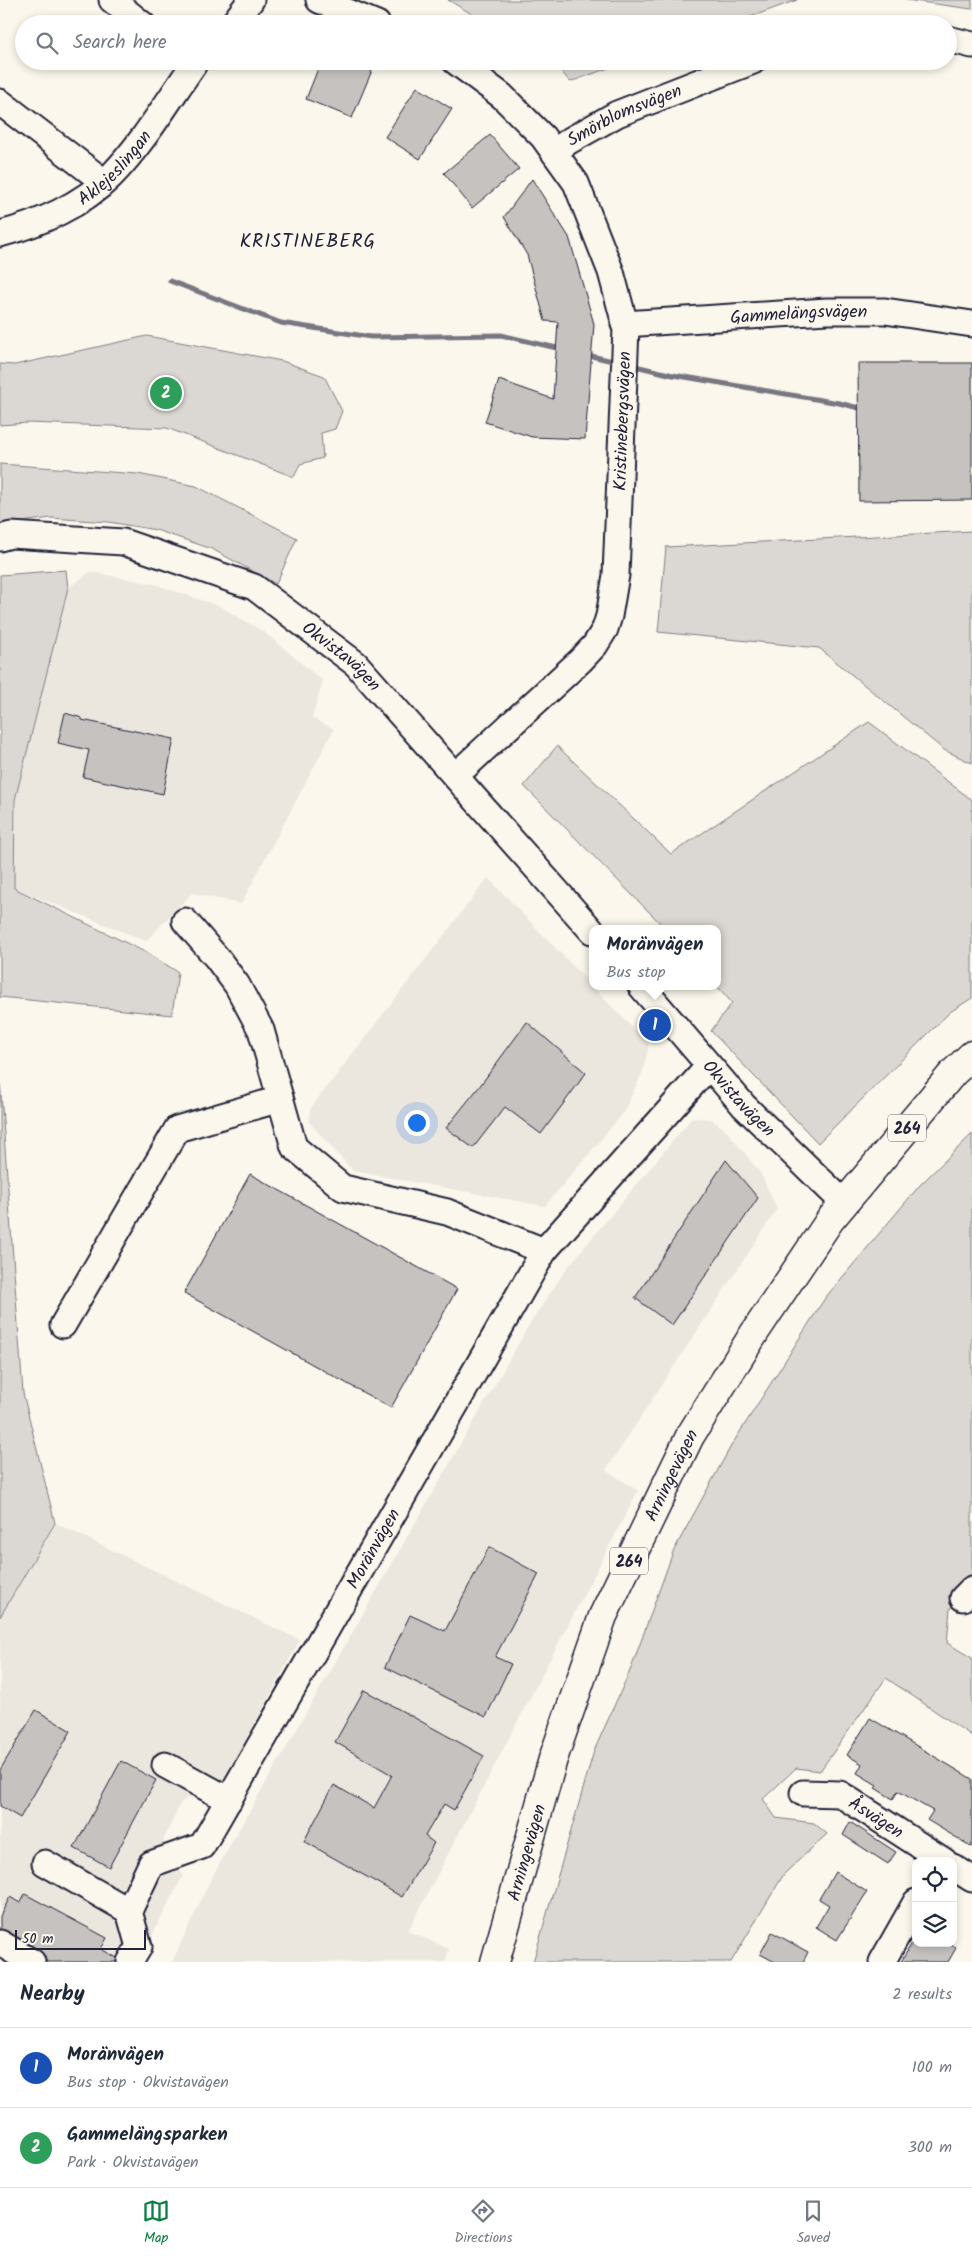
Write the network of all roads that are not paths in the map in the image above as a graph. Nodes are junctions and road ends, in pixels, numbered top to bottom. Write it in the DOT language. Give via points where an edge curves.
graph roads {
  1 [pos="112,0"];
  2 [pos="251,0"];
  3 [pos="319,0"];
  4 [pos="131,15"];
  5 [pos="240,15"];
  6 [pos="355,15"];
  7 [pos="957,41"];
  8 [pos="972,45"];
  9 [pos="188,70"];
  10 [pos="467,70"];
  11 [pos="730,70"];
  12 [pos="0,102"];
  13 [pos="554,152"];
  14 [pos="104,182"];
  15 [pos="0,234"];
  16 [pos="624,324"];
  17 [pos="972,324"];
  18 [pos="0,538"];
  19 [pos="455,776"];
  20 [pos="185,921"];
  21 [pos="589,928"];
  22 [pos="644,990"];
  23 [pos="972,1055"];
  24 [pos="708,1067"];
  25 [pos="280,1099"];
  26 [pos="844,1204"];
  27 [pos="544,1251"];
  28 [pos="63,1325"];
  29 [pos="165,1765"];
  30 [pos="803,1793"];
  31 [pos="229,1800"];
  32 [pos="936,1857"];
  33 [pos="45,1863"];
  34 [pos="957,1870"];
  35 [pos="972,1879"];
  36 [pos="912,1909"];
  37 [pos="129,1911"];
  38 [pos="0,1943"];
  39 [pos="32,1962"];
  40 [pos="130,1962"];
  41 [pos="495,1962"];
  42 [pos="882,1962"];
  1 -- 4 [label="street"];
  2 -- 5 [label="street"];
  3 -- 6 [label="street"];
  7 -- 8 [label="street"];
  9 -- 14 [label="street, Aklejeslingan" via="127,158"];
  10 -- 13 [label="street, Kristinebergsvägen" via="502,96"];
  11 -- 13 [label="street, Smörblomsvägen" via="617,114"];
  12 -- 14 [label="street"];
  13 -- 16 [label="street, Kristinebergsvägen" via="576,184 611,272"];
  14 -- 15 [label="street, Aklejeslingan" via="83,198 46,218"];
  16 -- 17 [label="street, Gammelängsvägen" via="828,311 885,311"];
  16 -- 19 [label="street, Kristinebergsvägen" via="616,575 605,629 581,660"];
  18 -- 19 [label="street, Okvistavägen" via="11,535 124,542 254,587 356,664"];
  19 -- 21 [label="street, Okvistavägen"];
  20 -- 25 [label="street" via="241,992 261,1030"];
  22 -- 24 [label="street, Okvistavägen"];
  23 -- 26 [label="main road, Arningevägen / 264" via="953,1073"];
  24 -- 26 [label="street, Okvistavägen"];
  24 -- 27 [label="street, Moränvägen"];
  25 -- 27 [label="street" via="294,1147 343,1188 447,1212"];
  25 -- 28 [label="street" via="177,1129"];
  26 -- 41 [label="main road, Arningevägen / 264" via="760,1324 690,1436 603,1616 553,1759"];
  27 -- 31 [label="street, Moränvägen"];
  29 -- 31 [label="street"];
  30 -- 32 [label="street, Åsvägen" via="840,1794"];
  31 -- 37 [label="street, Moränvägen" via="202,1846 151,1864"];
  33 -- 37 [label="street"];
  34 -- 35 [label="street, Åsvägen"];
  36 -- 42 [label="street"];
  37 -- 40 [label="street" via="138,1948"];
  38 -- 39 [label="street"];
}
